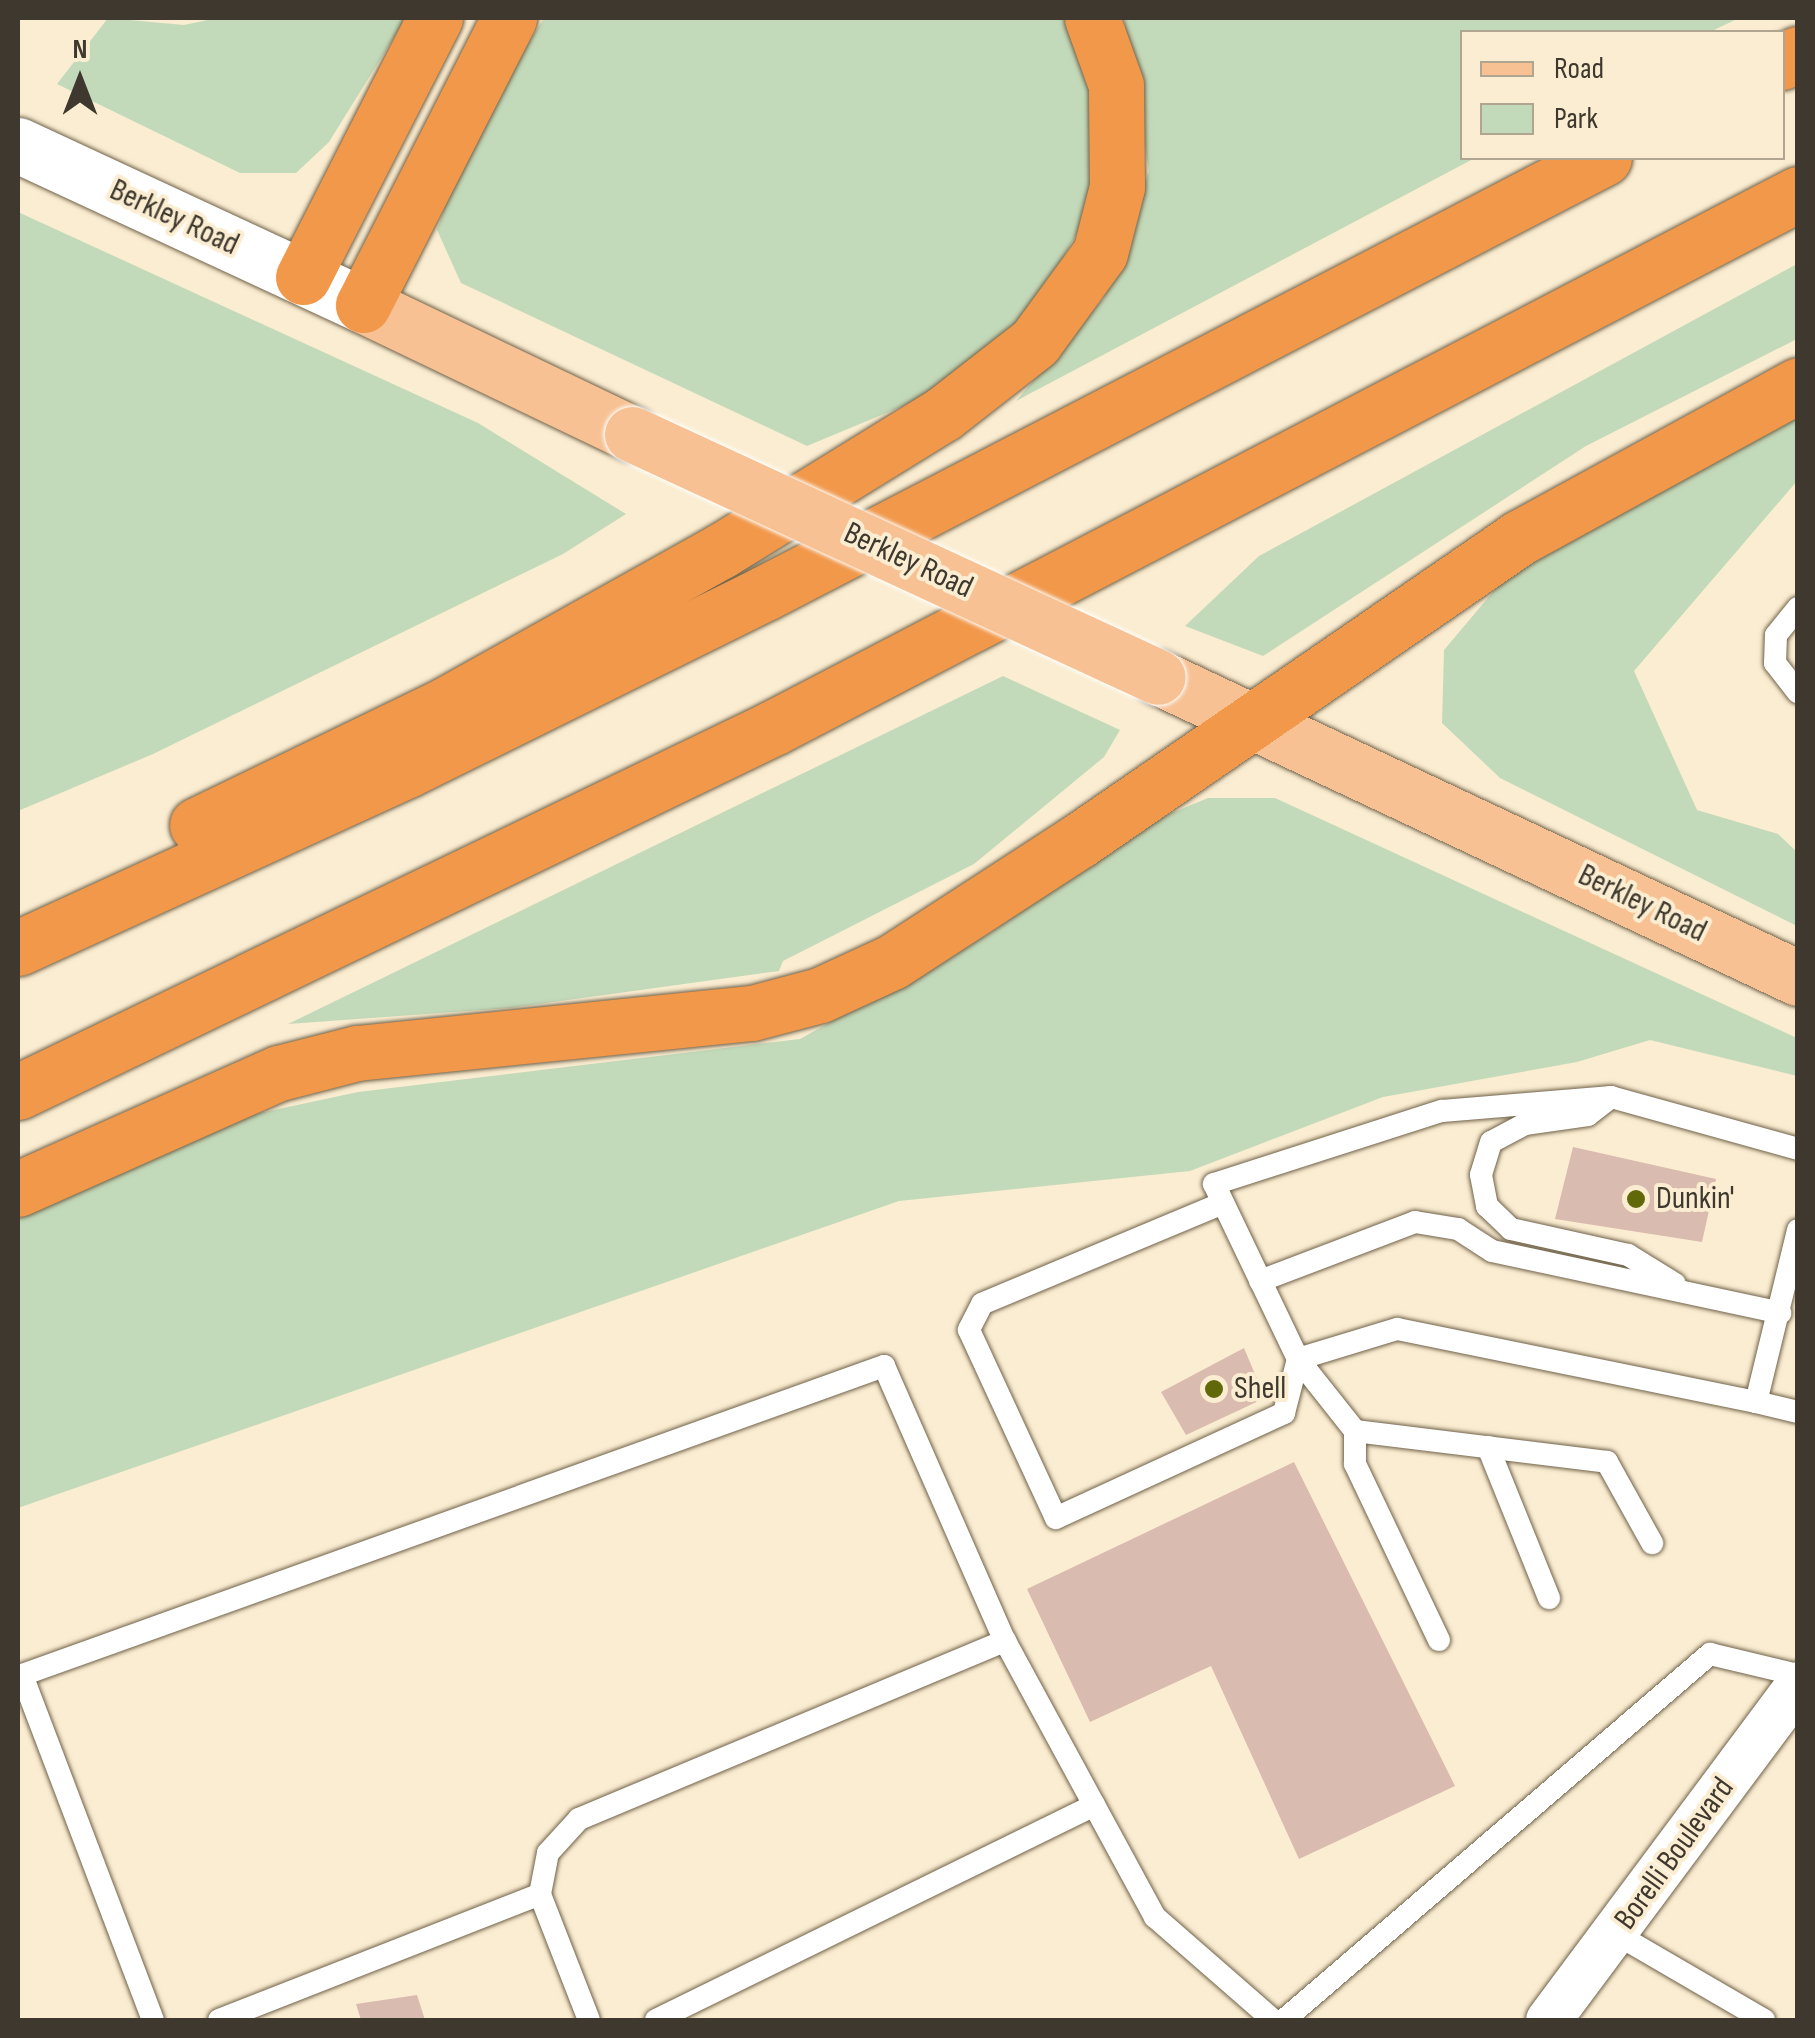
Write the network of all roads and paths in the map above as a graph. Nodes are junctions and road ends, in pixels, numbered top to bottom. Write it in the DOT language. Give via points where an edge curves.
graph roads {
  1 [pos="435,18"];
  2 [pos="510,18"];
  3 [pos="1092,18"];
  4 [pos="18,145"];
  5 [pos="1600,160"];
  6 [pos="1798,194"];
  7 [pos="304,278"];
  8 [pos="363,305"];
  9 [pos="1798,385"];
  10 [pos="1798,608"];
  11 [pos="1798,692"];
  12 [pos="1256,720"];
  13 [pos="18,909"];
  14 [pos="18,948"];
  15 [pos="1798,978"];
  16 [pos="18,1092"];
  17 [pos="1612,1097"];
  18 [pos="1798,1149"];
  19 [pos="18,1189"];
  20 [pos="1219,1193"];
  21 [pos="1798,1230"];
  22 [pos="1260,1281"];
  23 [pos="1692,1294"];
  24 [pos="1780,1313"];
  25 [pos="1298,1359"];
  26 [pos="1756,1402"];
  27 [pos="1798,1412"];
  28 [pos="1355,1431"];
  29 [pos="1488,1447"];
  30 [pos="1652,1543"];
  31 [pos="1549,1598"];
  32 [pos="1439,1640"];
  33 [pos="1005,1641"];
  34 [pos="1798,1675"];
  35 [pos="1798,1684"];
  36 [pos="1094,1806"];
  37 [pos="540,1894"];
  38 [pos="1618,1935"];
  39 [pos="153,2020"];
  40 [pos="219,2020"];
  41 [pos="589,2020"];
  42 [pos="656,2020"];
  43 [pos="1273,2020"];
  44 [pos="1284,2020"];
  45 [pos="1548,2020"];
  46 [pos="1764,2020"];
  1 -- 7 [label="highway"];
  2 -- 8 [label="highway"];
  3 -- 13 [label="highway" via="1116,85 1117,187 1100,253 1035,342 944,414 850,474 445,706"];
  4 -- 7 [label="main road, Berkley Road"];
  5 -- 14 [label="highway" via="747,602 407,770"];
  6 -- 16 [label="highway" via="790,720"];
  7 -- 8 [label="main road, Berkley Road"];
  8 -- 12 [label="main road, Berkley Road, bridge"];
  9 -- 12 [label="highway" via="1519,538"];
  10 -- 11 [label="lane" via="1776,635 1776,663"];
  12 -- 15 [label="main road, Berkley Road"];
  12 -- 19 [label="highway" via="892,962 820,995 695,1020 357,1053 280,1073"];
  17 -- 18 [label="lane"];
  17 -- 20 [label="lane" via="1442,1111"];
  17 -- 23 [label="lane" via="1588,1115 1525,1124 1492,1142 1481,1176 1487,1206 1511,1230 1628,1255"];
  20 -- 22 [label="lane"];
  20 -- 25 [label="lane" via="982,1304 969,1330 1056,1518 1284,1413"];
  21 -- 24 [label="lane"];
  22 -- 23 [label="lane" via="1415,1222 1458,1230 1492,1251"];
  22 -- 25 [label="lane"];
  23 -- 24 [label="lane"];
  24 -- 26 [label="lane"];
  25 -- 26 [label="lane" via="1398,1329"];
  25 -- 28 [label="lane"];
  26 -- 27 [label="lane"];
  28 -- 29 [label="lane"];
  28 -- 32 [label="lane" via="1355,1464"];
  29 -- 30 [label="lane" via="1607,1462"];
  29 -- 31 [label="lane"];
  33 -- 36 [label="lane"];
  33 -- 37 [label="lane" via="579,1820 548,1853"];
  33 -- 39 [label="lane" via="884,1366 22,1674"];
  34 -- 44 [label="lane" via="1710,1654"];
  35 -- 38 [label="street, Borelli Boulevard"];
  36 -- 42 [label="lane"];
  36 -- 43 [label="lane" via="1154,1917"];
  37 -- 40 [label="lane"];
  37 -- 41 [label="lane"];
  38 -- 45 [label="street, Borelli Boulevard"];
  38 -- 46 [label="lane"];
}
